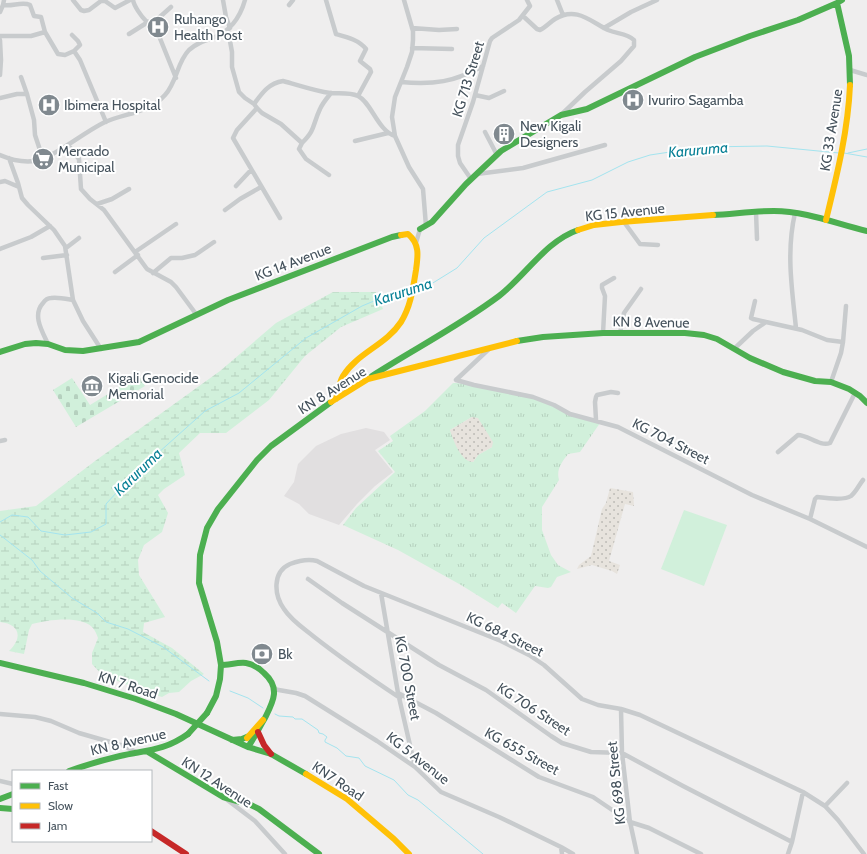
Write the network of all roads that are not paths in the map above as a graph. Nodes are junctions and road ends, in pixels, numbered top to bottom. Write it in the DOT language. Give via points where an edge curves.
graph roads {
  1 [pos="73,0"];
  2 [pos="131,0"];
  3 [pos="223,0"];
  4 [pos="245,0"];
  5 [pos="293,0"];
  6 [pos="326,0"];
  7 [pos="404,0"];
  8 [pos="527,0"];
  9 [pos="557,0"];
  10 [pos="656,0"];
  11 [pos="838,1"];
  12 [pos="3,2"];
  13 [pos="289,5"];
  14 [pos="171,7"];
  15 [pos="0,12"];
  16 [pos="563,14"];
  17 [pos="523,16"];
  18 [pos="150,22"];
  19 [pos="412,28"];
  20 [pos="604,28"];
  21 [pos="229,29"];
  22 [pos="457,29"];
  23 [pos="45,32"];
  24 [pos="129,34"];
  25 [pos="72,35"];
  26 [pos="0,36"];
  27 [pos="0,40"];
  28 [pos="412,48"];
  29 [pos="452,49"];
  30 [pos="74,51"];
  31 [pos="483,66"];
  32 [pos="850,70"];
  33 [pos="0,75"];
  34 [pos="867,75"];
  35 [pos="21,77"];
  36 [pos="176,78"];
  37 [pos="401,82"];
  38 [pos="504,90"];
  39 [pos="331,93"];
  40 [pos="27,94"];
  41 [pos="475,95"];
  42 [pos="358,96"];
  43 [pos="0,98"];
  44 [pos="255,106"];
  45 [pos="561,115"];
  46 [pos="106,122"];
  47 [pos="485,132"];
  48 [pos="388,133"];
  49 [pos="395,136"];
  50 [pos="355,141"];
  51 [pos="302,143"];
  52 [pos="68,145"];
  53 [pos="605,145"];
  54 [pos="0,155"];
  55 [pos="497,155"];
  56 [pos="9,158"];
  57 [pos="43,159"];
  58 [pos="251,170"];
  59 [pos="477,174"];
  60 [pos="329,175"];
  61 [pos="471,179"];
  62 [pos="0,182"];
  63 [pos="236,186"];
  64 [pos="19,187"];
  65 [pos="261,187"];
  66 [pos="129,189"];
  67 [pos="97,204"];
  68 [pos="225,210"];
  69 [pos="756,212"];
  70 [pos="794,213"];
  71 [pos="280,218"];
  72 [pos="826,220"];
  73 [pos="624,222"];
  74 [pos="176,224"];
  75 [pos="50,226"];
  76 [pos="426,226"];
  77 [pos="420,229"];
  78 [pos="867,231"];
  79 [pos="408,234"];
  80 [pos="79,238"];
  81 [pos="757,239"];
  82 [pos="214,242"];
  83 [pos="416,243"];
  84 [pos="658,245"];
  85 [pos="66,248"];
  86 [pos="0,249"];
  87 [pos="136,253"];
  88 [pos="67,255"];
  89 [pos="43,258"];
  90 [pos="115,272"];
  91 [pos="153,273"];
  92 [pos="614,278"];
  93 [pos="641,289"];
  94 [pos="73,300"];
  95 [pos="755,300"];
  96 [pos="846,306"];
  97 [pos="196,314"];
  98 [pos="766,322"];
  99 [pos="796,328"];
  100 [pos="602,333"];
  101 [pos="620,333"];
  102 [pos="844,342"];
  103 [pos="48,344"];
  104 [pos="490,348"];
  105 [pos="735,348"];
  106 [pos="101,349"];
  107 [pos="0,352"];
  108 [pos="401,358"];
  109 [pos="392,363"];
  110 [pos="407,368"];
  111 [pos="398,371"];
  112 [pos="390,373"];
  113 [pos="368,379"];
  114 [pos="831,382"];
  115 [pos="618,393"];
  116 [pos="855,393"];
  117 [pos="336,399"];
  118 [pos="867,403"];
  119 [pos="596,420"];
  120 [pos="778,452"];
  121 [pos="863,480"];
  122 [pos="810,519"];
  123 [pos="867,547"];
  124 [pos="308,579"];
  125 [pos="381,593"];
  126 [pos="388,632"];
  127 [pos="0,664"];
  128 [pos="221,665"];
  129 [pos="273,689"];
  130 [pos="399,695"];
  131 [pos="621,709"];
  132 [pos="0,714"];
  133 [pos="263,720"];
  134 [pos="258,732"];
  135 [pos="249,736"];
  136 [pos="232,740"];
  137 [pos="245,746"];
  138 [pos="163,748"];
  139 [pos="148,752"];
  140 [pos="138,753"];
  141 [pos="622,753"];
  142 [pos="271,754"];
  143 [pos="162,761"];
  144 [pos="415,767"];
  145 [pos="71,770"];
  146 [pos="0,781"];
  147 [pos="847,783"];
  148 [pos="12,784"];
  149 [pos="803,792"];
  150 [pos="12,794"];
  151 [pos="223,797"];
  152 [pos="0,799"];
  153 [pos="825,806"];
  154 [pos="0,808"];
  155 [pos="12,809"];
  156 [pos="630,822"];
  157 [pos="152,832"];
  158 [pos="792,842"];
  159 [pos="561,847"];
  160 [pos="186,854"];
  161 [pos="285,854"];
  162 [pos="319,854"];
  163 [pos="409,854"];
  164 [pos="562,854"];
  165 [pos="573,854"];
  166 [pos="637,854"];
  167 [pos="701,854"];
  168 [pos="788,854"];
  169 [pos="864,854"];
  1 -- 2 [label="street" via="84,12 101,1 115,8"];
  2 -- 18 [label="street"];
  3 -- 21 [label="street"];
  4 -- 21 [label="street" via="240,14"];
  5 -- 13 [label="street"];
  6 -- 42 [label="street" via="336,34 360,43 366,49 360,60 371,72"];
  7 -- 19 [label="street"];
  8 -- 17 [label="street" via="530,6"];
  9 -- 16 [label="street"];
  10 -- 20 [label="street"];
  11 -- 32 [label="main road, KG 33 Avenue"];
  11 -- 45 [label="main road" via="798,20 695,57 601,104"];
  12 -- 15 [label="street"];
  12 -- 23 [label="street" via="9,6 28,3 34,16 41,17"];
  14 -- 18 [label="street"];
  16 -- 17 [label="street" via="540,30"];
  16 -- 20 [label="street" via="578,14"];
  17 -- 31 [label="street, KG 713 Street" via="491,40"];
  18 -- 24 [label="street"];
  18 -- 36 [label="street" via="155,26"];
  19 -- 22 [label="street"];
  19 -- 28 [label="street"];
  20 -- 45 [label="street" via="631,37 634,46"];
  21 -- 36 [label="street" via="201,42 188,52"];
  21 -- 44 [label="street" via="232,66 239,92"];
  23 -- 26 [label="street" via="31,36"];
  23 -- 30 [label="street" via="58,54"];
  25 -- 30 [label="street" via="80,43"];
  27 -- 33 [label="street"];
  28 -- 29 [label="street"];
  28 -- 37 [label="street"];
  30 -- 46 [label="street"];
  31 -- 37 [label="street" via="451,81"];
  31 -- 41 [label="street, KG 713 Street"];
  32 -- 34 [label="street"];
  32 -- 72 [label="main road, KG 33 Avenue" via="845,133"];
  35 -- 40 [label="street"];
  36 -- 46 [label="street" via="165,96 156,104"];
  37 -- 49 [label="street" via="393,107"];
  38 -- 41 [label="street" via="489,98"];
  39 -- 42 [label="street"];
  39 -- 44 [label="street" via="283,81 275,82 268,86"];
  39 -- 51 [label="street" via="320,108 314,129"];
  40 -- 43 [label="street"];
  40 -- 57 [label="street" via="34,120 34,135"];
  41 -- 61 [label="street, KG 713 Street" via="458,145 460,163"];
  42 -- 48 [label="street"];
  44 -- 51 [label="street"];
  44 -- 58 [label="street" via="233,137"];
  45 -- 55 [label="main road"];
  46 -- 52 [label="street"];
  47 -- 55 [label="street"];
  48 -- 49 [label="street"];
  48 -- 50 [label="street"];
  49 -- 76 [label="street" via="409,167 423,189"];
  51 -- 60 [label="street" via="299,149 302,155"];
  52 -- 57 [label="street"];
  52 -- 67 [label="street" via="78,159 82,189"];
  53 -- 59 [label="street" via="523,168"];
  54 -- 56 [label="street"];
  55 -- 59 [label="main road"];
  56 -- 57 [label="street" via="26,162"];
  56 -- 64 [label="street"];
  58 -- 63 [label="street"];
  58 -- 65 [label="street"];
  59 -- 61 [label="main road"];
  61 -- 76 [label="main road"];
  62 -- 64 [label="street" via="5,181"];
  64 -- 75 [label="street" via="20,196"];
  65 -- 68 [label="street"];
  65 -- 71 [label="street"];
  66 -- 67 [label="street"];
  67 -- 87 [label="street"];
  69 -- 70 [label="main road, KG 15 Avenue"];
  69 -- 73 [label="main road, KG 15 Avenue"];
  69 -- 81 [label="street"];
  70 -- 72 [label="main road, KG 15 Avenue"];
  70 -- 99 [label="street" via="790,273"];
  72 -- 78 [label="main road, KG 15 Avenue"];
  73 -- 84 [label="street" via="640,244"];
  73 -- 108 [label="main road, KG 15 Avenue" via="598,224 567,234 494,300"];
  74 -- 87 [label="street"];
  75 -- 85 [label="street"];
  75 -- 86 [label="street" via="31,237"];
  76 -- 77 [label="main road"];
  77 -- 79 [label="street"];
  77 -- 83 [label="street"];
  79 -- 83 [label="main road"];
  79 -- 97 [label="main road, KG 14 Avenue" via="392,237 333,259"];
  80 -- 85 [label="street"];
  82 -- 91 [label="street" via="195,255 171,258"];
  83 -- 117 [label="main road" via="413,295 404,316 394,332 348,370 339,384"];
  85 -- 88 [label="street"];
  87 -- 90 [label="street"];
  87 -- 91 [label="street"];
  88 -- 89 [label="street"];
  88 -- 94 [label="street"];
  91 -- 97 [label="street" via="171,282"];
  92 -- 100 [label="street" via="602,285 605,296"];
  93 -- 101 [label="street" via="624,313"];
  94 -- 103 [label="street" via="46,299 40,307 40,326"];
  94 -- 106 [label="street"];
  95 -- 98 [label="street" via="751,318"];
  96 -- 102 [label="street"];
  97 -- 106 [label="main road, KG 14 Avenue" via="139,342"];
  98 -- 99 [label="street"];
  98 -- 105 [label="street"];
  99 -- 102 [label="street" via="827,340"];
  100 -- 101 [label="main road, KN 8 Avenue"];
  100 -- 104 [label="main road, KN 8 Avenue" via="543,337"];
  101 -- 105 [label="main road, KN 8 Avenue" via="657,332 704,336"];
  102 -- 114 [label="street"];
  103 -- 106 [label="main road, KG 14 Avenue" via="65,350"];
  103 -- 107 [label="main road, KG 14 Avenue" via="25,344"];
  104 -- 110 [label="main road, KN 8 Avenue"];
  104 -- 119 [label="street, KG 704 Street" via="456,380 533,397 570,414"];
  105 -- 114 [label="main road, KN 8 Avenue" via="750,358 783,372 815,381"];
  108 -- 109 [label="main road, KG 15 Avenue"];
  108 -- 110 [label="main road"];
  108 -- 111 [label="main road"];
  109 -- 112 [label="main road"];
  109 -- 113 [label="main road, KG 15 Avenue"];
  110 -- 111 [label="main road, KN 8 Avenue"];
  111 -- 112 [label="main road, KN 8 Avenue"];
  112 -- 113 [label="main road, KN 8 Avenue"];
  113 -- 117 [label="main road, KN 8 Avenue"];
  114 -- 116 [label="main road, KN 8 Avenue"];
  115 -- 119 [label="street" via="597,395 594,402"];
  116 -- 118 [label="main road, KN 8 Avenue"];
  116 -- 120 [label="street" via="830,443 824,444 798,435"];
  117 -- 128 [label="main road, KN 8 Avenue" via="282,438 257,460 218,509 207,528 200,555 199,583 217,642"];
  119 -- 122 [label="street, KG 704 Street" via="618,427 752,495"];
  121 -- 122 [label="street" via="849,497 814,499"];
  122 -- 123 [label="street, KG 704 Street"];
  124 -- 126 [label="street, KG 706 Street"];
  125 -- 126 [label="street, KG 700 Street"];
  125 -- 130 [label="street, KG 684 Street" via="312,560 296,562 285,567 278,576 276,585 281,605 298,624 330,649"];
  125 -- 131 [label="street, KG 684 Street" via="501,641 544,665 582,700"];
  126 -- 130 [label="street, KG 700 Street"];
  126 -- 141 [label="street, KG 706 Street" via="439,665 486,690 562,743 590,752"];
  127 -- 136 [label="main road, KN 7 Road" via="84,683 136,699"];
  128 -- 129 [label="main road" via="245,663 258,667 266,673"];
  128 -- 138 [label="main road, KN 8 Avenue, bridge" via="216,696 207,713 188,734"];
  129 -- 133 [label="main road" via="272,704"];
  129 -- 144 [label="street, KG 5 Avenue" via="305,696"];
  130 -- 144 [label="street, KG 700 Street"];
  130 -- 156 [label="street, KG 655 Street" via="436,714 539,777 593,797"];
  131 -- 141 [label="street, KG 698 Street"];
  131 -- 149 [label="street, KG 684 Street" via="640,715"];
  132 -- 140 [label="street" via="35,717"];
  133 -- 134 [label="main road"];
  133 -- 135 [label="main road"];
  134 -- 137 [label="main road"];
  134 -- 142 [label="main road"];
  135 -- 136 [label="main road"];
  135 -- 137 [label="main road"];
  136 -- 137 [label="main road, KN 7 Road"];
  137 -- 142 [label="main road, KN7 Road"];
  138 -- 139 [label="main road, KN 8 Avenue"];
  138 -- 143 [label="main road"];
  139 -- 140 [label="main road, KN 8 Avenue"];
  139 -- 143 [label="main road, KN 12 Avenue"];
  140 -- 145 [label="main road, KN 8 Avenue" via="88,763"];
  141 -- 156 [label="street, KG 698 Street"];
  141 -- 158 [label="street, KG 706 Street"];
  142 -- 163 [label="main road, KN7 Road" via="347,799"];
  143 -- 151 [label="main road, KN 12 Avenue"];
  144 -- 159 [label="street, KG 5 Avenue" via="441,792 499,816"];
  146 -- 148 [label="street"];
  147 -- 153 [label="street"];
  149 -- 153 [label="street, KG 684 Street"];
  149 -- 158 [label="street"];
  150 -- 152 [label="main road"];
  151 -- 161 [label="street, KN 12 Avenue" via="256,821"];
  151 -- 162 [label="main road" via="259,809"];
  153 -- 169 [label="street, KG 684 Street"];
  154 -- 155 [label="main road"];
  156 -- 166 [label="street, KG 698 Street"];
  156 -- 167 [label="street, KG 655 Street" via="649,828"];
  157 -- 160 [label="main road"];
  158 -- 168 [label="street"];
  159 -- 164 [label="street"];
  159 -- 165 [label="street, KG 5 Avenue"];
}
